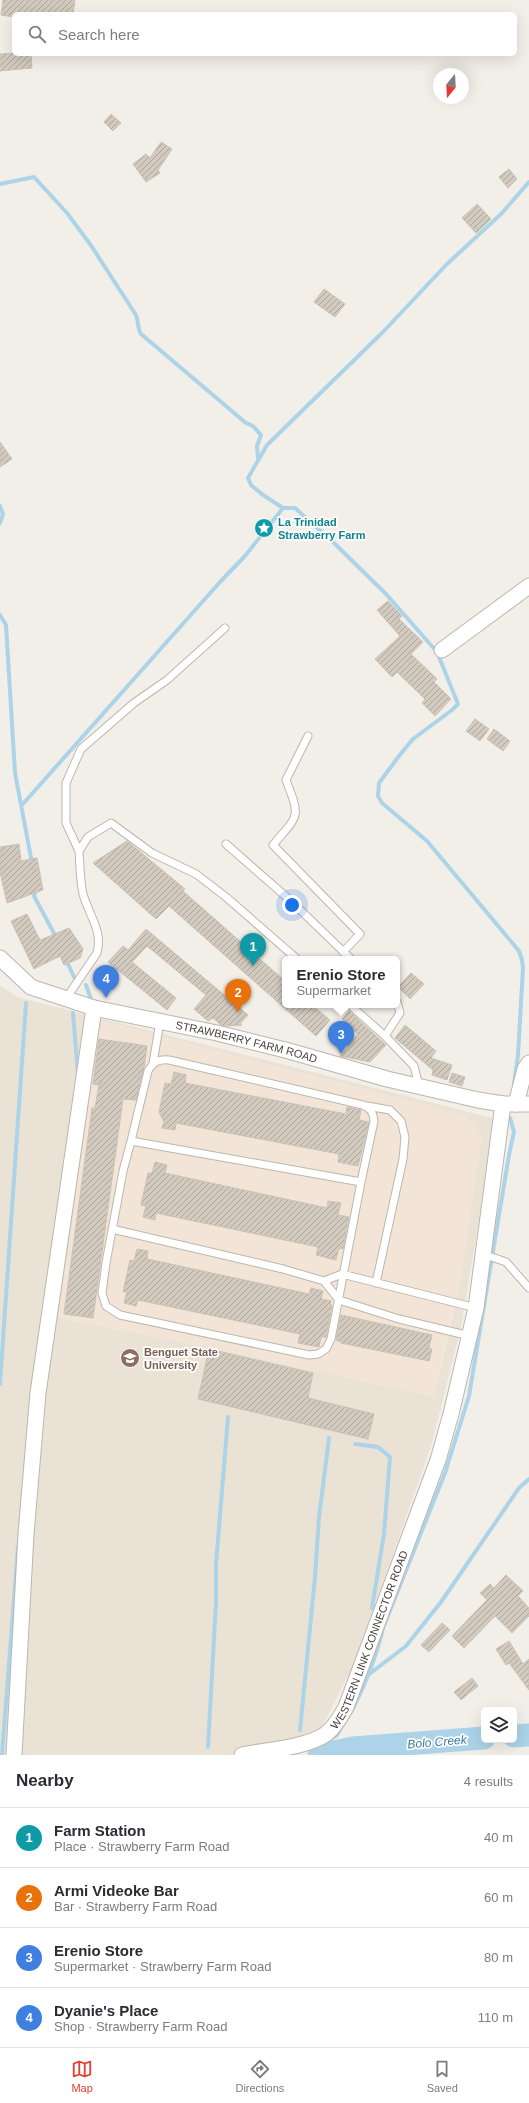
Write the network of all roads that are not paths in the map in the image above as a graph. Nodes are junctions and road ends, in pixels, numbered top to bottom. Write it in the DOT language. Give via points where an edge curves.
graph roads {
  1 [pos="529,586"];
  2 [pos="225,628"];
  3 [pos="442,650"];
  4 [pos="308,736"];
  5 [pos="226,844"];
  6 [pos="79,851"];
  7 [pos="344,952"];
  8 [pos="294,956"];
  9 [pos="348,956"];
  10 [pos="0,958"];
  11 [pos="65,1000"];
  12 [pos="94,1008"];
  13 [pos="353,1008"];
  14 [pos="400,1008"];
  15 [pos="160,1022"];
  16 [pos="385,1036"];
  17 [pos="153,1063"];
  18 [pos="529,1063"];
  19 [pos="419,1086"];
  20 [pos="516,1104"];
  21 [pos="363,1105"];
  22 [pos="131,1141"];
  23 [pos="361,1182"];
  24 [pos="112,1229"];
  25 [pos="490,1256"];
  26 [pos="342,1274"];
  27 [pos="324,1281"];
  28 [pos="376,1283"];
  29 [pos="529,1288"];
  30 [pos="339,1300"];
  31 [pos="476,1308"];
  32 [pos="470,1336"];
  33 [pos="14,1755"];
  34 [pos="242,1755"];
  1 -- 3 [label="street"];
  2 -- 6 [label="lane" via="167,680 134,703 81,749 66,783 66,823"];
  4 -- 7 [label="lane" via="286,780 296,806 295,819 273,845 360,934"];
  5 -- 7 [label="lane"];
  6 -- 8 [label="lane" via="88,837 111,823 152,853 196,874"];
  6 -- 11 [label="lane" via="83,894 100,936 97,953"];
  7 -- 9 [label="lane"];
  10 -- 11 [label="street, STRAWBERRY FARM ROAD" via="31,987"];
  11 -- 12 [label="street, STRAWBERRY FARM ROAD"];
  12 -- 15 [label="street, STRAWBERRY FARM ROAD"];
  12 -- 33 [label="street" via="38,1393 26,1534"];
  13 -- 16 [label="lane"];
  14 -- 16 [label="lane" via="399,1017"];
  15 -- 17 [label="lane"];
  15 -- 19 [label="street, STRAWBERRY FARM ROAD" via="289,1051"];
  16 -- 19 [label="lane" via="414,1066"];
  17 -- 21 [label="lane" via="160,1059 169,1060"];
  17 -- 22 [label="lane" via="148,1071"];
  18 -- 20 [label="street, WESTERN LINK CONNECTOR ROAD"];
  19 -- 20 [label="street, STRAWBERRY FARM ROAD"];
  20 -- 25 [label="street, WESTERN LINK CONNECTOR ROAD"];
  21 -- 23 [label="lane" via="371,1109 374,1121"];
  21 -- 28 [label="lane" via="390,1110 401,1121 405,1137 403,1159"];
  22 -- 23 [label="lane"];
  22 -- 24 [label="lane"];
  23 -- 26 [label="lane"];
  24 -- 27 [label="lane"];
  24 -- 30 [label="lane" via="102,1293 106,1306 120,1315 309,1356 326,1349 331,1339"];
  25 -- 29 [label="lane" via="506,1262"];
  25 -- 31 [label="street, WESTERN LINK CONNECTOR ROAD"];
  26 -- 27 [label="lane"];
  26 -- 28 [label="lane"];
  26 -- 30 [label="lane"];
  27 -- 30 [label="lane"];
  28 -- 31 [label="lane"];
  30 -- 32 [label="lane" via="400,1319"];
  31 -- 32 [label="street, WESTERN LINK CONNECTOR ROAD"];
  32 -- 34 [label="street, WESTERN LINK CONNECTOR ROAD" via="438,1460 346,1707 326,1733 315,1739"];
}
